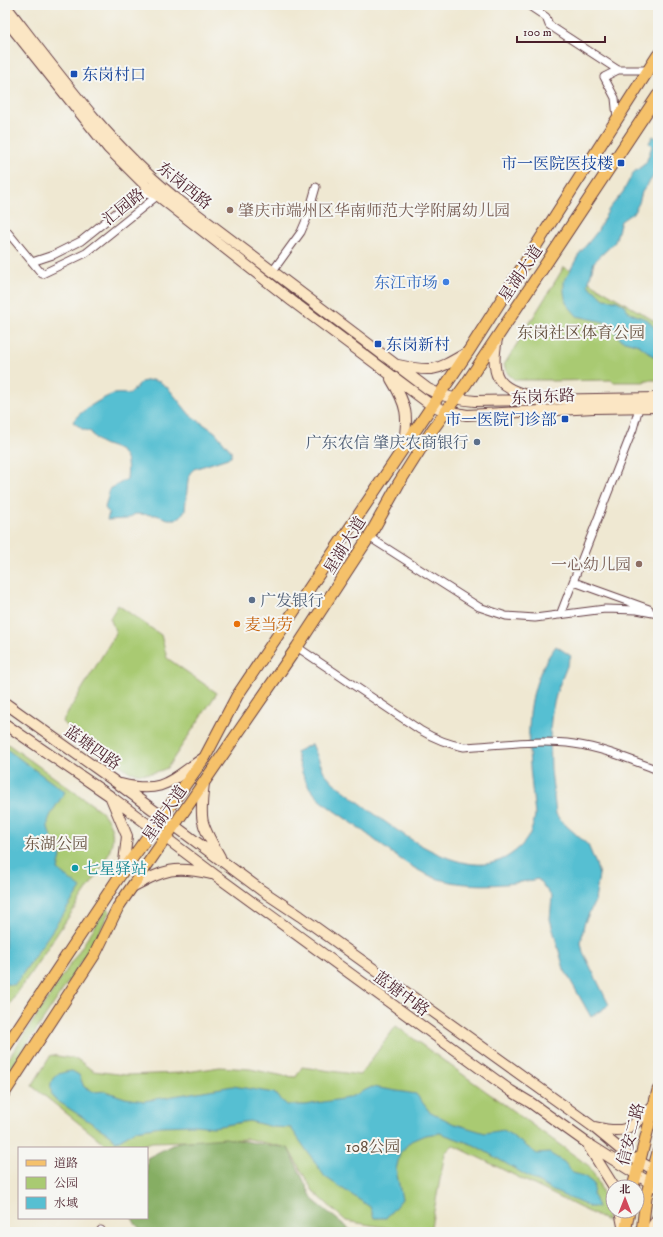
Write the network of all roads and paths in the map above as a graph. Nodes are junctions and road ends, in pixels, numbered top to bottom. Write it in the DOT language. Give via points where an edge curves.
graph roads {
  1 [pos="5,5"];
  2 [pos="528,5"];
  3 [pos="5,19"];
  4 [pos="658,55"];
  5 [pos="618,70"];
  6 [pos="648,70"];
  7 [pos="658,95"];
  8 [pos="617,118"];
  9 [pos="316,187"];
  10 [pos="158,196"];
  11 [pos="5,229"];
  12 [pos="32,262"];
  13 [pos="272,272"];
  14 [pos="497,336"];
  15 [pos="468,352"];
  16 [pos="394,364"];
  17 [pos="388,374"];
  18 [pos="439,394"];
  19 [pos="658,398"];
  20 [pos="455,399"];
  21 [pos="552,400"];
  22 [pos="640,403"];
  23 [pos="431,405"];
  24 [pos="658,407"];
  25 [pos="446,411"];
  26 [pos="403,447"];
  27 [pos="385,474"];
  28 [pos="399,483"];
  29 [pos="370,537"];
  30 [pos="574,582"];
  31 [pos="658,613"];
  32 [pos="560,615"];
  33 [pos="297,648"];
  34 [pos="5,704"];
  35 [pos="5,716"];
  36 [pos="5,724"];
  37 [pos="205,757"];
  38 [pos="658,770"];
  39 [pos="117,783"];
  40 [pos="204,783"];
  41 [pos="110,796"];
  42 [pos="163,818"];
  43 [pos="174,826"];
  44 [pos="154,829"];
  45 [pos="166,838"];
  46 [pos="222,861"];
  47 [pos="123,870"];
  48 [pos="215,875"];
  49 [pos="132,887"];
  50 [pos="105,898"];
  51 [pos="118,907"];
  52 [pos="300,916"];
  53 [pos="290,930"];
  54 [pos="5,1048"];
  55 [pos="486,1050"];
  56 [pos="476,1066"];
  57 [pos="658,1090"];
  58 [pos="5,1092"];
  59 [pos="653,1107"];
  60 [pos="592,1126"];
  61 [pos="587,1143"];
  62 [pos="658,1152"];
  63 [pos="639,1162"];
  64 [pos="656,1170"];
  65 [pos="636,1175"];
  66 [pos="609,1179"];
  67 [pos="635,1179"];
  68 [pos="654,1185"];
  69 [pos="658,1217"];
  70 [pos="622,1219"];
  71 [pos="627,1219"];
  72 [pos="625,1232"];
  73 [pos="642,1232"];
  74 [pos="649,1232"];
  1 -- 13 [label="main road, 东岗西路" via="97,121 134,162 173,196"];
  2 -- 5 [label="street" via="546,17 549,25"];
  3 -- 10 [label="main road, 东岗西路" via="108,148"];
  4 -- 6 [label="main road, 星湖大道"];
  5 -- 6 [label="street"];
  5 -- 8 [label="street" via="604,77 615,98"];
  6 -- 8 [label="main road, 星湖大道"];
  7 -- 14 [label="main road, 星湖大道"];
  8 -- 15 [label="main road, 星湖大道"];
  9 -- 13 [label="street" via="300,232"];
  10 -- 12 [label="street, 汇园路" via="137,196 81,241"];
  10 -- 12 [label="street, 汇园路" via="86,253 69,263 42,274"];
  10 -- 17 [label="main road, 东岗西路"];
  11 -- 12 [label="street"];
  13 -- 16 [label="main road, 东岗西路"];
  14 -- 20 [label="main road, 星湖大道"];
  14 -- 21 [label="main road" via="494,365 504,386 517,393"];
  15 -- 16 [label="main road" via="434,370 420,370"];
  15 -- 18 [label="main road, 星湖大道"];
  16 -- 18 [label="main road, 东岗西路"];
  17 -- 23 [label="main road, 东岗西路"];
  17 -- 26 [label="main road" via="407,411"];
  18 -- 20 [label="main road, 东岗东路"];
  18 -- 23 [label="main road, 星湖大道"];
  19 -- 22 [label="main road, 东岗东路"];
  20 -- 21 [label="main road, 东岗东路"];
  20 -- 25 [label="main road, 星湖大道"];
  21 -- 22 [label="main road, 东岗东路"];
  22 -- 24 [label="main road, 东岗东路"];
  22 -- 25 [label="main road, 东岗东路" via="467,415"];
  22 -- 30 [label="street"];
  23 -- 25 [label="main road, 东岗东路"];
  23 -- 26 [label="main road, 星湖大道"];
  25 -- 28 [label="main road, 星湖大道"];
  26 -- 27 [label="main road, 星湖大道"];
  27 -- 28 [label="main road" via="393,475"];
  27 -- 37 [label="main road, 星湖大道" via="237,696"];
  28 -- 29 [label="main road, 星湖大道"];
  29 -- 32 [label="street" via="478,607 506,616 535,618"];
  29 -- 33 [label="main road, 星湖大道"];
  30 -- 31 [label="street"];
  30 -- 32 [label="street"];
  31 -- 32 [label="street" via="604,609"];
  33 -- 38 [label="street" via="438,740 464,747 550,743 586,746"];
  33 -- 40 [label="main road, 星湖大道"];
  34 -- 35 [label="main road" via="8,709"];
  34 -- 39 [label="main road, 蓝塘四路"];
  36 -- 41 [label="main road, 蓝塘四路"];
  37 -- 39 [label="main road" via="163,786 146,788"];
  37 -- 42 [label="main road, 星湖大道"];
  39 -- 42 [label="main road, 蓝塘四路"];
  40 -- 43 [label="main road, 星湖大道"];
  40 -- 46 [label="main road" via="201,821"];
  41 -- 44 [label="main road, 蓝塘四路"];
  41 -- 47 [label="main road" via="126,836"];
  42 -- 43 [label="main road, 蓝塘中路"];
  42 -- 44 [label="main road, 星湖大道"];
  43 -- 45 [label="main road, 星湖大道"];
  43 -- 46 [label="main road, 蓝塘中路"];
  44 -- 45 [label="main road, 蓝塘中路"];
  44 -- 47 [label="main road, 星湖大道"];
  45 -- 48 [label="main road, 蓝塘中路"];
  45 -- 49 [label="main road, 星湖大道"];
  46 -- 52 [label="main road, 蓝塘中路"];
  47 -- 50 [label="main road, 星湖大道"];
  48 -- 49 [label="main road" via="188,869 172,870"];
  48 -- 53 [label="main road, 蓝塘中路"];
  49 -- 51 [label="main road, 星湖大道"];
  50 -- 51 [label="main road"];
  50 -- 54 [label="main road, 星湖大道"];
  51 -- 58 [label="main road, 星湖大道" via="95,954"];
  52 -- 53 [label="main road"];
  52 -- 55 [label="main road, 蓝塘中路"];
  53 -- 56 [label="main road, 蓝塘中路"];
  55 -- 56 [label="main road" via="483,1063"];
  55 -- 60 [label="main road, 蓝塘中路"];
  56 -- 61 [label="main road, 蓝塘中路"];
  57 -- 59 [label="main road, 信安二路"];
  59 -- 60 [label="main road" via="627,1129 611,1131"];
  59 -- 63 [label="main road, 信安二路"];
  60 -- 63 [label="main road, 蓝塘中路"];
  61 -- 65 [label="main road, 蓝塘中路"];
  61 -- 66 [label="main road"];
  62 -- 64 [label="main road, 信安二路"];
  63 -- 64 [label="main road, 蓝塘中路"];
  63 -- 65 [label="main road, 信安二路"];
  64 -- 68 [label="main road, 信安二路"];
  65 -- 67 [label="main road, 信安二路"];
  65 -- 68 [label="main road, 蓝塘中路"];
  68 -- 73 [label="main road, 信安二路"];
  69 -- 74 [label="main road"];
  70 -- 72 [label="main road"];
  71 -- 72 [label="main road"];
}
